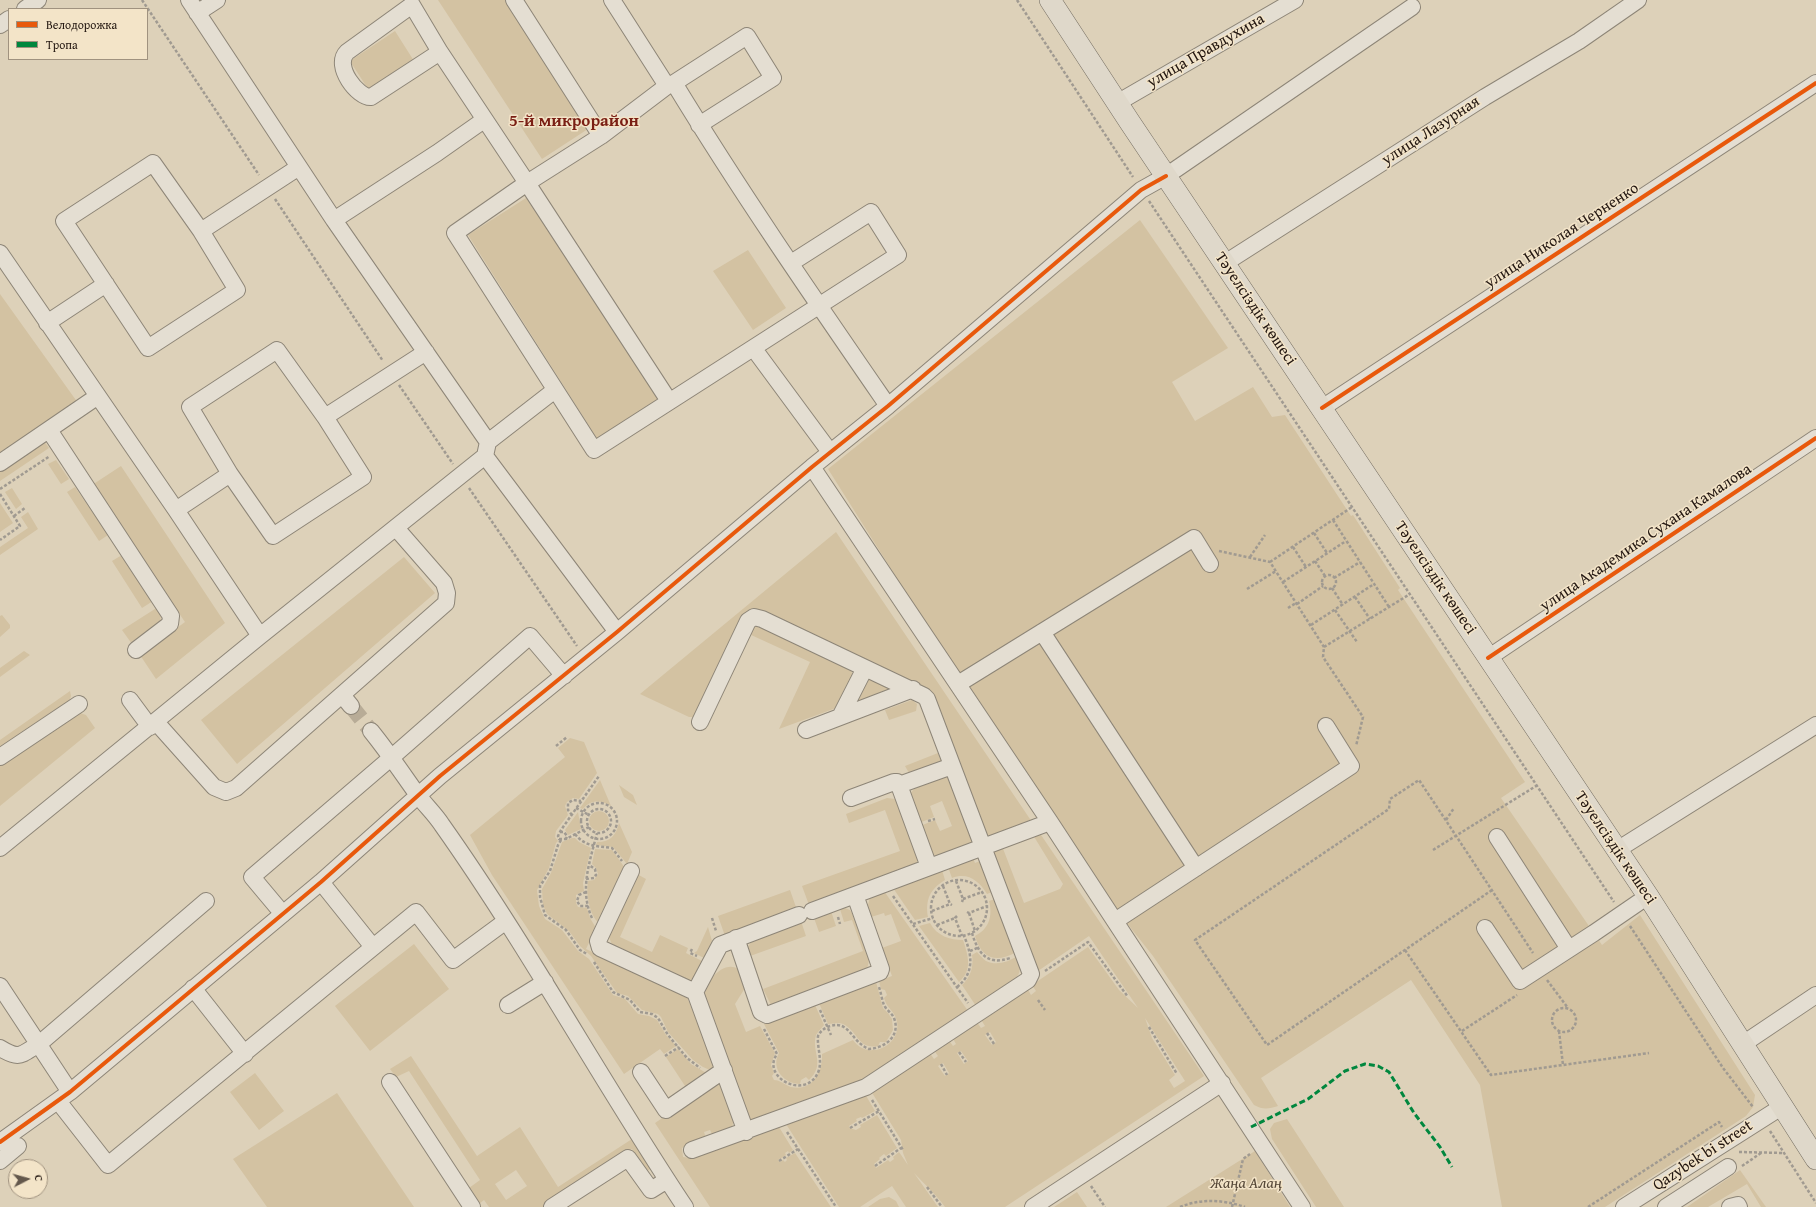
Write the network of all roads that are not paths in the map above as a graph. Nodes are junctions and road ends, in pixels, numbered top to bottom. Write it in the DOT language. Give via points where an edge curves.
graph roads {
  1 [pos="38,0"];
  2 [pos="217,0"];
  3 [pos="514,0"];
  4 [pos="612,0"];
  5 [pos="1050,0"];
  6 [pos="1295,0"];
  7 [pos="1638,0"];
  8 [pos="414,2"];
  9 [pos="193,6"];
  10 [pos="1412,7"];
  11 [pos="26,8"];
  12 [pos="440,52"];
  13 [pos="1816,83"];
  14 [pos="671,85"];
  15 [pos="1117,103"];
  16 [pos="484,120"];
  17 [pos="699,125"];
  18 [pos="601,136"];
  19 [pos="299,167"];
  20 [pos="1166,176"];
  21 [pos="526,183"];
  22 [pos="334,220"];
  23 [pos="201,231"];
  24 [pos="0,253"];
  25 [pos="791,263"];
  26 [pos="1225,263"];
  27 [pos="106,284"];
  28 [pos="819,305"];
  29 [pos="47,322"];
  30 [pos="754,349"];
  31 [pos="426,352"];
  32 [pos="555,390"];
  33 [pos="98,396"];
  34 [pos="669,402"];
  35 [pos="888,406"];
  36 [pos="1322,408"];
  37 [pos="325,417"];
  38 [pos="49,430"];
  39 [pos="1816,438"];
  40 [pos="487,449"];
  41 [pos="830,452"];
  42 [pos="0,463"];
  43 [pos="812,467"];
  44 [pos="230,474"];
  45 [pos="176,510"];
  46 [pos="396,528"];
  47 [pos="1210,564"];
  48 [pos="617,632"];
  49 [pos="1042,632"];
  50 [pos="260,636"];
  51 [pos="136,650"];
  52 [pos="1488,658"];
  53 [pos="865,668"];
  54 [pos="564,676"];
  55 [pos="958,684"];
  56 [pos="913,689"];
  57 [pos="130,700"];
  58 [pos="79,704"];
  59 [pos="840,717"];
  60 [pos="700,722"];
  61 [pos="153,724"];
  62 [pos="1816,725"];
  63 [pos="1326,726"];
  64 [pos="806,730"];
  65 [pos="371,731"];
  66 [pos="0,757"];
  67 [pos="392,757"];
  68 [pos="952,766"];
  69 [pos="899,785"];
  70 [pos="418,796"];
  71 [pos="851,798"];
  72 [pos="1050,822"];
  73 [pos="1497,837"];
  74 [pos="2,841"];
  75 [pos="983,848"];
  76 [pos="1617,850"];
  77 [pos="929,867"];
  78 [pos="628,868"];
  79 [pos="1196,868"];
  80 [pos="321,882"];
  81 [pos="855,895"];
  82 [pos="1648,896"];
  83 [pos="206,901"];
  84 [pos="283,914"];
  85 [pos="506,921"];
  86 [pos="1115,921"];
  87 [pos="1485,928"];
  88 [pos="736,938"];
  89 [pos="374,947"];
  90 [pos="1569,949"];
  91 [pos="545,982"];
  92 [pos="0,986"];
  93 [pos="193,988"];
  94 [pos="695,992"];
  95 [pos="1816,995"];
  96 [pos="508,1005"];
  97 [pos="39,1044"];
  98 [pos="1743,1044"];
  99 [pos="0,1048"];
  100 [pos="245,1054"];
  101 [pos="724,1070"];
  102 [pos="641,1072"];
  103 [pos="390,1082"];
  104 [pos="1222,1083"];
  105 [pos="64,1096"];
  106 [pos="1783,1106"];
  107 [pos="746,1132"];
  108 [pos="0,1142"];
  109 [pos="18,1146"];
  110 [pos="692,1150"];
  111 [pos="1816,1159"];
  112 [pos="0,1161"];
  113 [pos="1728,1167"];
  114 [pos="667,1180"];
  115 [pos="472,1207"];
  116 [pos="552,1207"];
  117 [pos="685,1207"];
  118 [pos="1033,1207"];
  119 [pos="1302,1207"];
  120 [pos="1624,1207"];
  121 [pos="1666,1207"];
  122 [pos="1730,1207"];
  123 [pos="1739,1207"];
  1 -- 11 [label="street"];
  2 -- 9 [label="street"];
  3 -- 18 [label="street"];
  4 -- 14 [label="street"];
  5 -- 15 [label="main road, Тәуелсіздік көшесі"];
  6 -- 15 [label="street, улица Правдухина"];
  7 -- 26 [label="street, улица Лазурная" via="1579,41 1478,101"];
  8 -- 12 [label="street"];
  8 -- 12 [label="street" via="347,52 342,60 343,71 361,94 371,97"];
  9 -- 19 [label="street"];
  10 -- 20 [label="street"];
  12 -- 16 [label="street"];
  13 -- 36 [label="street, улица Николая Черненко"];
  14 -- 17 [label="street"];
  14 -- 17 [label="street" via="747,36 774,78"];
  14 -- 18 [label="street"];
  15 -- 20 [label="main road, Тәуелсіздік көшесі"];
  16 -- 21 [label="street"];
  16 -- 22 [label="street"];
  17 -- 25 [label="street"];
  18 -- 21 [label="street"];
  19 -- 22 [label="street"];
  19 -- 23 [label="street"];
  20 -- 26 [label="main road, Тәуелсіздік көшесі"];
  20 -- 35 [label="street" via="1141,190"];
  21 -- 32 [label="street" via="455,233"];
  21 -- 34 [label="street"];
  22 -- 31 [label="street"];
  23 -- 27 [label="street" via="238,290 148,348"];
  23 -- 27 [label="street" via="153,163 64,221"];
  24 -- 29 [label="street"];
  25 -- 28 [label="street"];
  25 -- 28 [label="street" via="871,212 898,255"];
  26 -- 36 [label="main road, Тәуелсіздік көшесі"];
  27 -- 29 [label="street"];
  28 -- 30 [label="street"];
  28 -- 35 [label="street"];
  29 -- 33 [label="street"];
  30 -- 34 [label="street"];
  30 -- 41 [label="street"];
  31 -- 37 [label="street"];
  31 -- 40 [label="street"];
  32 -- 34 [label="street" via="594,450"];
  32 -- 40 [label="street"];
  33 -- 38 [label="street"];
  33 -- 45 [label="street"];
  35 -- 41 [label="street"];
  36 -- 52 [label="main road, Тәуелсіздік көшесі"];
  37 -- 44 [label="street" via="363,477 273,536"];
  37 -- 44 [label="street" via="277,350 190,407"];
  38 -- 42 [label="street"];
  38 -- 51 [label="street" via="171,616 170,624"];
  39 -- 52 [label="street, улица Академика Сухана Камалова"];
  40 -- 46 [label="street" via="461,476"];
  40 -- 48 [label="street"];
  41 -- 43 [label="street"];
  43 -- 48 [label="street"];
  43 -- 55 [label="street"];
  44 -- 45 [label="street"];
  45 -- 50 [label="street"];
  46 -- 50 [label="street"];
  46 -- 61 [label="street" via="444,583 446,603 346,701 236,788 226,792 214,787"];
  47 -- 49 [label="street" via="1194,538"];
  48 -- 54 [label="street"];
  49 -- 55 [label="street"];
  49 -- 79 [label="street"];
  50 -- 61 [label="street"];
  52 -- 76 [label="main road, Тәуелсіздік көшесі"];
  53 -- 56 [label="street"];
  53 -- 59 [label="street"];
  53 -- 60 [label="street" via="754,617 748,621"];
  54 -- 67 [label="street" via="530,636"];
  54 -- 70 [label="street"];
  55 -- 72 [label="street"];
  56 -- 59 [label="street"];
  56 -- 68 [label="street" via="927,699"];
  57 -- 61 [label="street"];
  58 -- 66 [label="street"];
  59 -- 64 [label="street"];
  61 -- 74 [label="street"];
  62 -- 76 [label="street"];
  63 -- 79 [label="street" via="1351,766"];
  65 -- 67 [label="street"];
  67 -- 70 [label="street"];
  67 -- 84 [label="street" via="252,877"];
  68 -- 69 [label="street"];
  68 -- 75 [label="street"];
  69 -- 71 [label="street" via="894,782"];
  69 -- 77 [label="street"];
  70 -- 80 [label="street"];
  70 -- 85 [label="street" via="441,823"];
  72 -- 75 [label="street"];
  72 -- 86 [label="street"];
  73 -- 90 [label="street"];
  75 -- 77 [label="street"];
  75 -- 107 [label="street" via="1030,977 866,1087"];
  76 -- 82 [label="main road, Тәуелсіздік көшесі"];
  77 -- 81 [label="street"];
  78 -- 94 [label="street" via="598,941 600,948"];
  79 -- 86 [label="street"];
  80 -- 84 [label="street"];
  80 -- 89 [label="street"];
  81 -- 88 [label="street"];
  81 -- 88 [label="street" via="880,972 767,1015 761,1012"];
  82 -- 90 [label="street"];
  82 -- 98 [label="main road, Тәуелсіздік көшесі"];
  83 -- 97 [label="street"];
  84 -- 93 [label="street"];
  85 -- 89 [label="street" via="453,960 416,912"];
  85 -- 91 [label="street"];
  86 -- 104 [label="street"];
  87 -- 90 [label="street" via="1520,981"];
  88 -- 94 [label="street" via="720,945"];
  89 -- 100 [label="street"];
  91 -- 96 [label="street"];
  91 -- 114 [label="street"];
  92 -- 97 [label="street"];
  93 -- 100 [label="street"];
  93 -- 105 [label="street"];
  94 -- 101 [label="street"];
  95 -- 98 [label="street"];
  97 -- 99 [label="street" via="19,1055 12,1055"];
  97 -- 105 [label="street"];
  98 -- 106 [label="main road, Тәуелсіздік көшесі"];
  100 -- 105 [label="street" via="108,1165"];
  101 -- 102 [label="street" via="666,1110"];
  101 -- 107 [label="street"];
  103 -- 115 [label="street"];
  104 -- 118 [label="street"];
  104 -- 119 [label="street"];
  105 -- 108 [label="street"];
  106 -- 111 [label="main road, Тәуелсіздік көшесі"];
  106 -- 120 [label="street, Qazybek bi street"];
  107 -- 110 [label="street"];
  109 -- 112 [label="street"];
  113 -- 121 [label="street"];
  114 -- 116 [label="street" via="651,1190 628,1158"];
  114 -- 117 [label="street"];
  122 -- 123 [label="street"];
}
